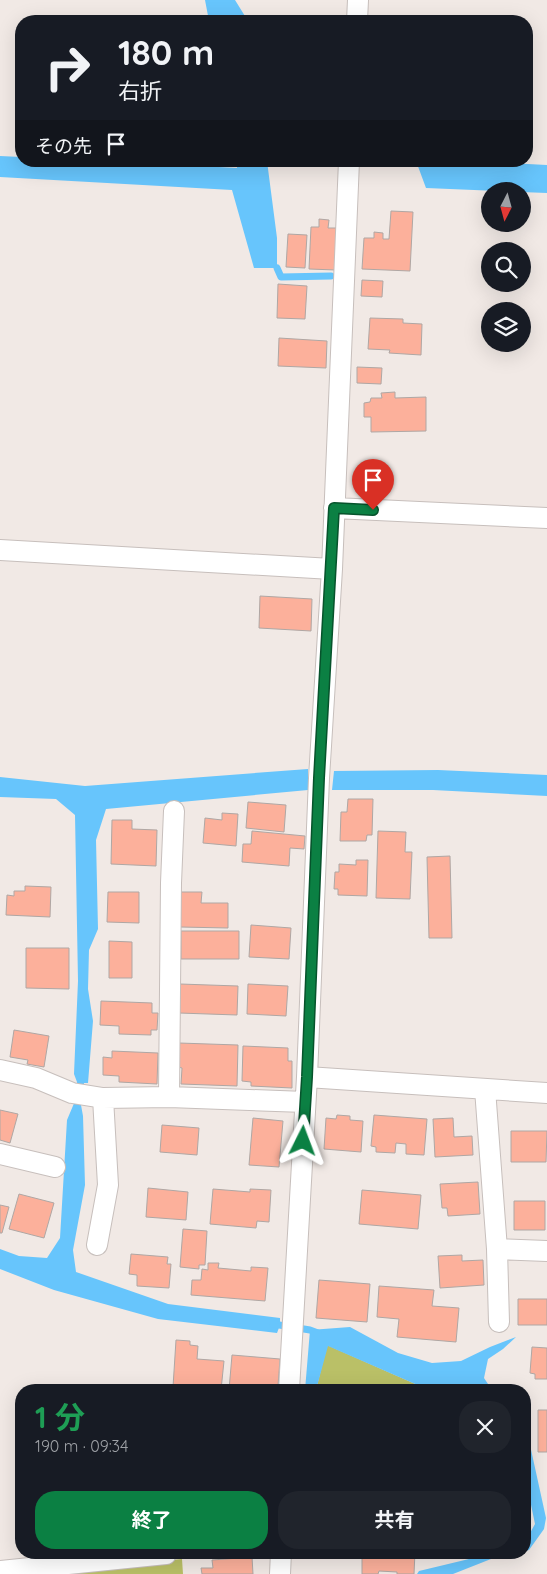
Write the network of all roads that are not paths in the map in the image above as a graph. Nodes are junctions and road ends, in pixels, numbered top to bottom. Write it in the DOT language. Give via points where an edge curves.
graph roads {
  1 [pos="358,0"];
  2 [pos="357,15"];
  3 [pos="350,167"];
  4 [pos="334,508"];
  5 [pos="547,518"];
  6 [pos="0,550"];
  7 [pos="332,569"];
  8 [pos="174,811"];
  9 [pos="0,1070"];
  10 [pos="307,1077"];
  11 [pos="485,1089"];
  12 [pos="547,1093"];
  13 [pos="88,1095"];
  14 [pos="170,1097"];
  15 [pos="305,1102"];
  16 [pos="0,1154"];
  17 [pos="55,1167"];
  18 [pos="97,1245"];
  19 [pos="497,1250"];
  20 [pos="547,1252"];
  21 [pos="499,1322"];
  22 [pos="289,1384"];
  23 [pos="120,1559"];
  24 [pos="281,1559"];
  25 [pos="0,1572"];
  26 [pos="280,1574"];
  1 -- 2 [label="street"];
  3 -- 4 [label="street"];
  4 -- 5 [label="street"];
  4 -- 7 [label="street"];
  6 -- 7 [label="street"];
  7 -- 10 [label="street" via="319,778"];
  8 -- 14 [label="street"];
  9 -- 13 [label="street"];
  10 -- 11 [label="street"];
  10 -- 15 [label="street"];
  11 -- 12 [label="street"];
  11 -- 19 [label="street"];
  13 -- 14 [label="street"];
  13 -- 18 [label="street" via="108,1186"];
  14 -- 15 [label="street"];
  15 -- 22 [label="street"];
  16 -- 17 [label="street"];
  19 -- 20 [label="street"];
  19 -- 21 [label="street"];
  23 -- 25 [label="street"];
  24 -- 26 [label="street"];
}
